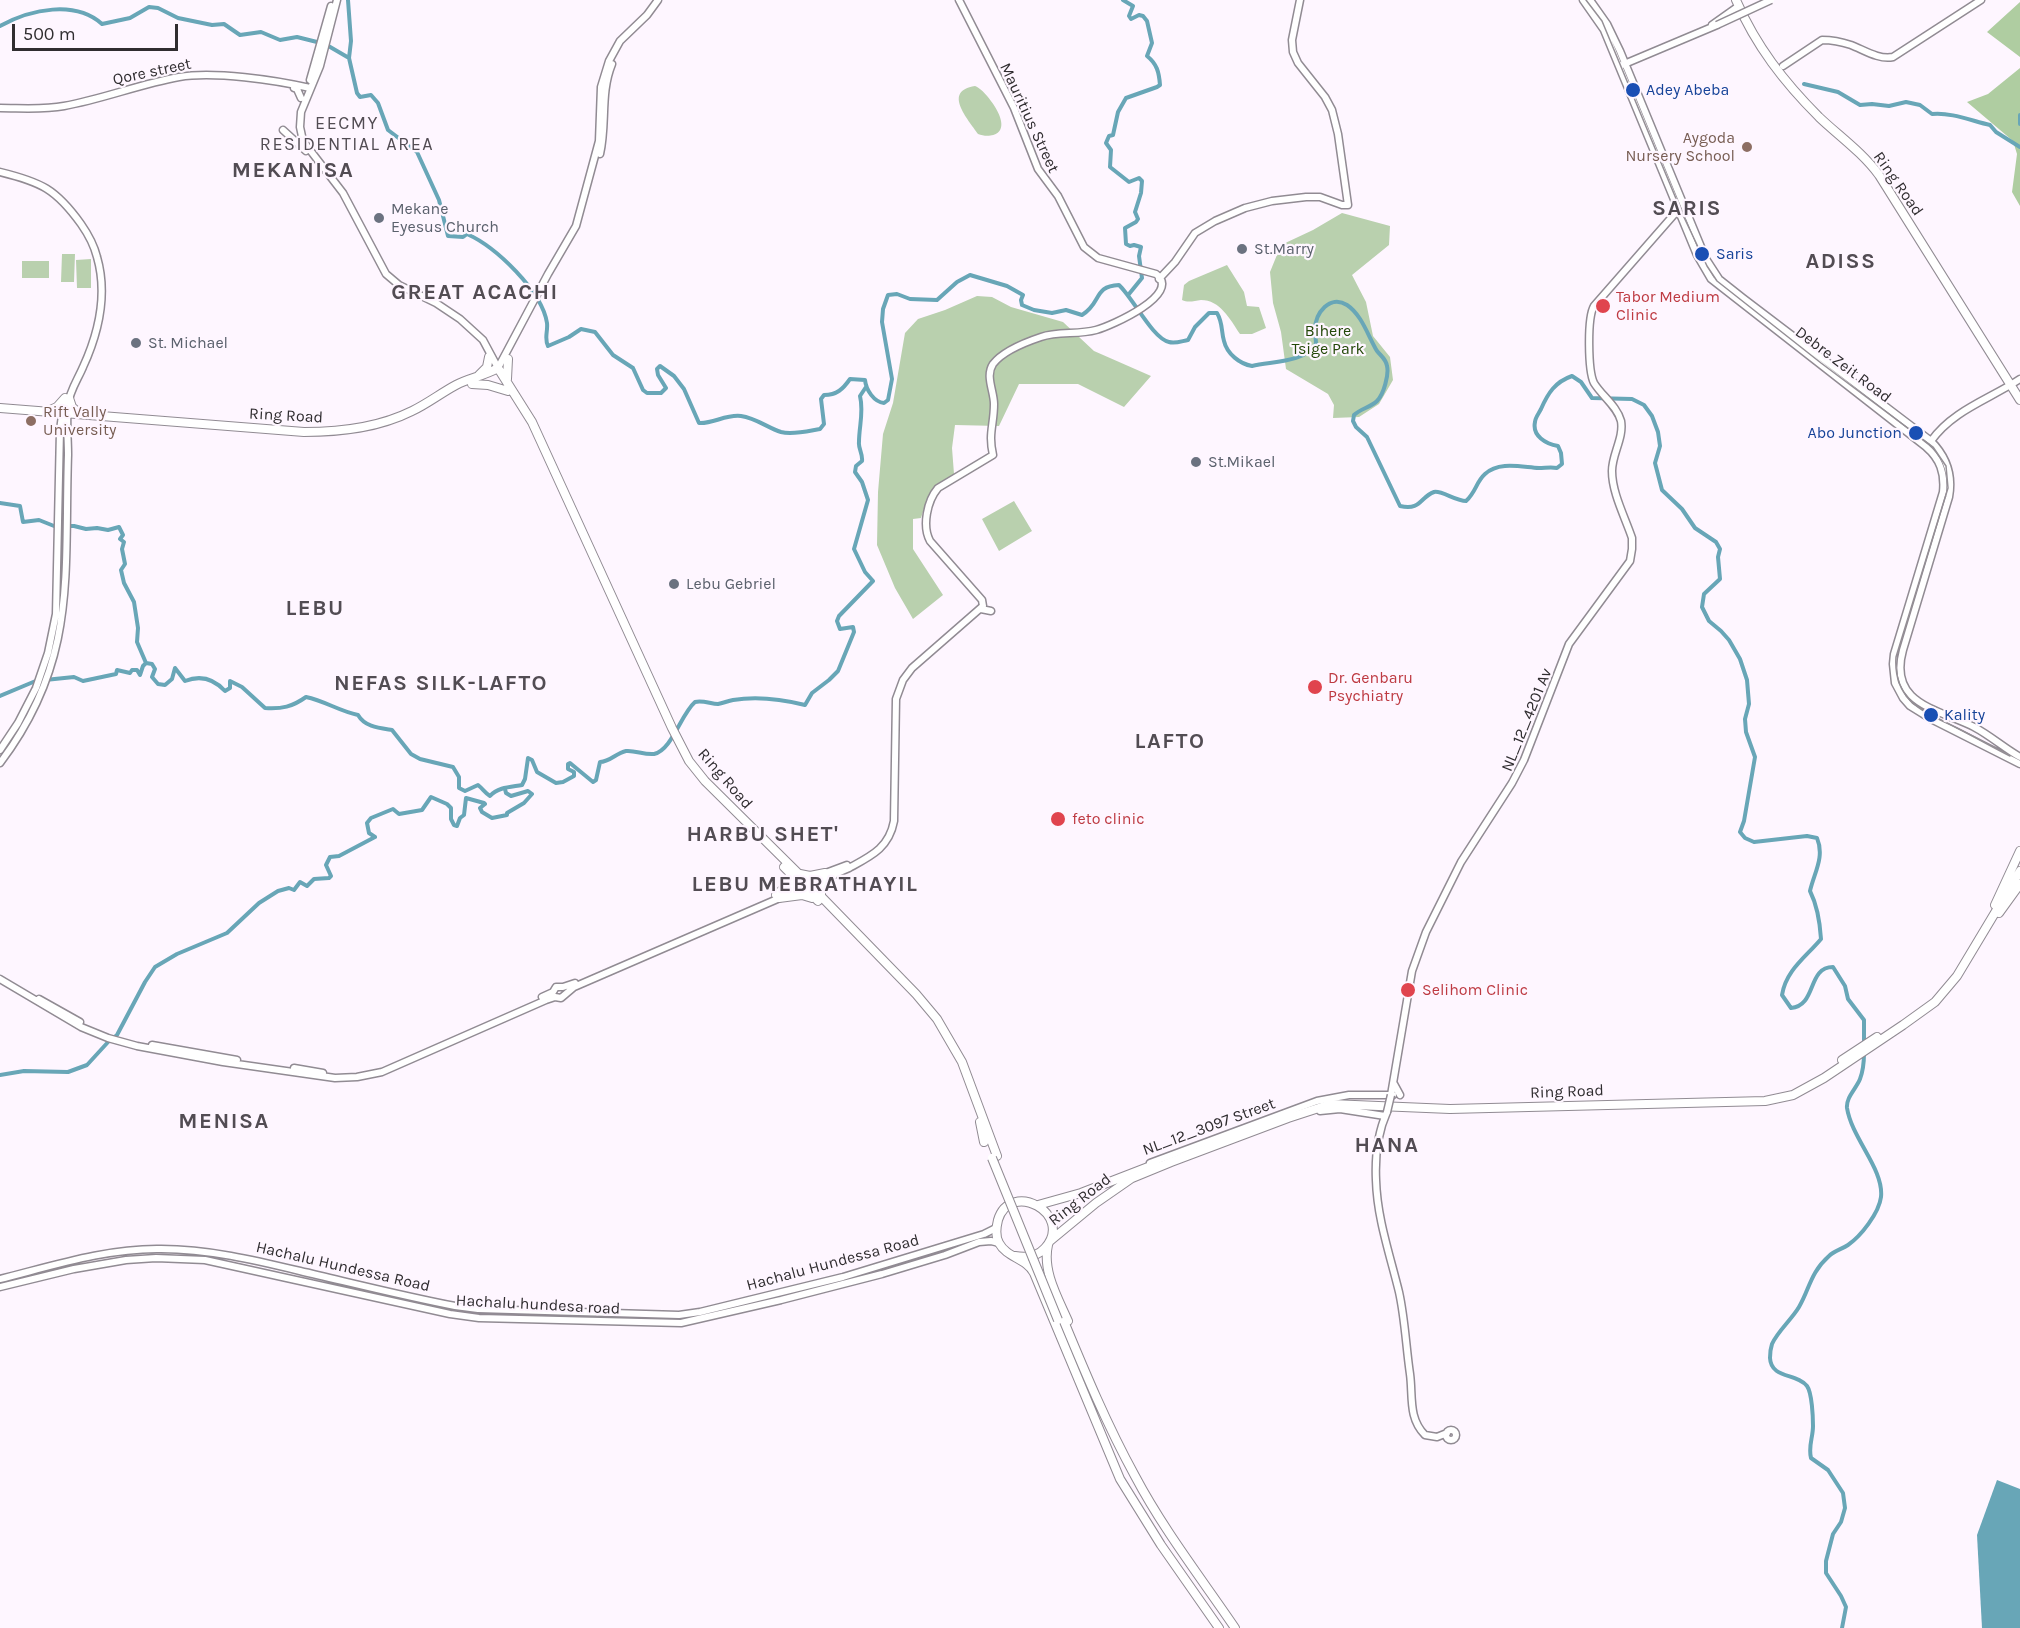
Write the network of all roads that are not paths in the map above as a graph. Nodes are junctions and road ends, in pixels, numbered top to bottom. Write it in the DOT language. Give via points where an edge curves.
graph roads {
  1 [pos="335,0"];
  2 [pos="660,0"];
  3 [pos="957,0"];
  4 [pos="1300,0"];
  5 [pos="1583,0"];
  6 [pos="1590,0"];
  7 [pos="1771,0"];
  8 [pos="1776,0"];
  9 [pos="1981,0"];
  10 [pos="1738,3"];
  11 [pos="1749,14"];
  12 [pos="1741,19"];
  13 [pos="1714,26"];
  14 [pos="1621,62"];
  15 [pos="1783,66"];
  16 [pos="305,88"];
  17 [pos="301,98"];
  18 [pos="0,109"];
  19 [pos="283,130"];
  20 [pos="306,151"];
  21 [pos="0,174"];
  22 [pos="1679,212"];
  23 [pos="1160,279"];
  24 [pos="490,355"];
  25 [pos="507,356"];
  26 [pos="495,372"];
  27 [pos="2014,381"];
  28 [pos="471,382"];
  29 [pos="508,387"];
  30 [pos="2020,392"];
  31 [pos="67,398"];
  32 [pos="2020,400"];
  33 [pos="0,410"];
  34 [pos="46,412"];
  35 [pos="80,414"];
  36 [pos="64,415"];
  37 [pos="1931,441"];
  38 [pos="981,607"];
  39 [pos="991,611"];
  40 [pos="22,725"];
  41 [pos="0,750"];
  42 [pos="2020,755"];
  43 [pos="0,763"];
  44 [pos="2020,766"];
  45 [pos="2020,851"];
  46 [pos="2020,864"];
  47 [pos="2020,871"];
  48 [pos="792,872"];
  49 [pos="829,874"];
  50 [pos="2020,884"];
  51 [pos="805,885"];
  52 [pos="777,896"];
  53 [pos="819,899"];
  54 [pos="1995,905"];
  55 [pos="1969,956"];
  56 [pos="0,976"];
  57 [pos="564,991"];
  58 [pos="554,994"];
  59 [pos="1872,1043"];
  60 [pos="1858,1052"];
  61 [pos="1393,1084"];
  62 [pos="1383,1094"];
  63 [pos="1393,1095"];
  64 [pos="1387,1113"];
  65 [pos="1377,1114"];
  66 [pos="982,1121"];
  67 [pos="1383,1124"];
  68 [pos="994,1138"];
  69 [pos="984,1142"];
  70 [pos="1150,1172"];
  71 [pos="1066,1197"];
  72 [pos="1380,1202"];
  73 [pos="1038,1205"];
  74 [pos="996,1228"];
  75 [pos="1049,1242"];
  76 [pos="999,1243"];
  77 [pos="1015,1256"];
  78 [pos="75,1261"];
  79 [pos="74,1269"];
  80 [pos="23,1273"];
  81 [pos="843,1277"];
  82 [pos="0,1279"];
  83 [pos="22,1282"];
  84 [pos="843,1284"];
  85 [pos="0,1287"];
  86 [pos="368,1287"];
  87 [pos="364,1295"];
  88 [pos="436,1302"];
  89 [pos="731,1305"];
  90 [pos="435,1311"];
  91 [pos="731,1313"];
  92 [pos="1060,1319"];
  93 [pos="1090,1406"];
  94 [pos="1114,1434"];
  95 [pos="1444,1435"];
  96 [pos="1219,1628"];
  97 [pos="1235,1628"];
  1 -- 16 [label="main road" via="321,52"];
  2 -- 25 [label="main road" via="620,41 604,73 597,147 577,229"];
  3 -- 23 [label="main road, Mauritius Street" via="1036,170 1057,197 1082,248 1098,259 1154,272"];
  4 -- 23 [label="main road" via="1293,52 1332,110 1348,205 1305,197 1245,208 1195,233"];
  5 -- 14 [label="main road, Debre Zeit Road"];
  6 -- 14 [label="main road, Debre Zeit Road" via="1607,24"];
  7 -- 13 [label="main road, bridge"];
  8 -- 11 [label="main road"];
  9 -- 15 [label="main road" via="1893,57 1822,40"];
  10 -- 13 [label="main road"];
  10 -- 27 [label="highway, Ring Road" via="1770,56 1819,112 1882,174"];
  12 -- 13 [label="main road"];
  13 -- 14 [label="main road"];
  14 -- 22 [label="main road, Debre Zeit Road"];
  14 -- 37 [label="main road, Debre Zeit Road" via="1710,267 1719,279"];
  16 -- 17 [label="main road"];
  16 -- 17 [label="main road" via="297,89"];
  16 -- 18 [label="main road, Qore street" via="194,79 66,109"];
  16 -- 24 [label="main road" via="300,119 303,141 342,193 381,268 399,285 460,319 481,338"];
  17 -- 20 [label="main road" via="296,127"];
  19 -- 20 [label="main road"];
  20 -- 24 [label="main road" via="339,194 382,275 458,322"];
  21 -- 31 [label="main road" via="31,180 54,192 86,232 96,252 102,297 97,325"];
  22 -- 44 [label="main road, Debre Zeit Road" via="1700,262 1717,286 1937,458 1943,473 1943,492 1894,654 1895,683 1915,709"];
  22 -- 61 [label="main road, NL_12_4201 Av" via="1592,310 1589,319 1593,380 1620,418 1612,475 1634,544 1632,554 1626,568 1569,644 1524,760 1461,862 1426,932 1412,971"];
  23 -- 38 [label="main road" via="1159,295 1132,312 1096,330 1039,337 995,362 989,373 994,402 992,455 934,491 928,512 928,539 982,600"];
  24 -- 25 [label="main road"];
  24 -- 26 [label="main road"];
  24 -- 28 [label="highway" via="484,371"];
  25 -- 26 [label="main road"];
  25 -- 29 [label="highway"];
  26 -- 28 [label="highway, Ring Road"];
  26 -- 29 [label="highway, Ring Road"];
  27 -- 30 [label="highway, Ring Road"];
  27 -- 32 [label="highway, Ring Road"];
  27 -- 37 [label="main road" via="1956,416"];
  28 -- 29 [label="highway"];
  28 -- 35 [label="highway, Ring Road" via="453,387 401,417 332,432"];
  28 -- 36 [label="highway, Ring Road" via="402,419 347,434 310,435"];
  29 -- 48 [label="highway, Ring Road" via="677,743 705,781"];
  31 -- 34 [label="highway"];
  31 -- 35 [label="highway"];
  31 -- 36 [label="main road"];
  33 -- 34 [label="highway, Ring Road"];
  33 -- 36 [label="highway, Ring Road"];
  34 -- 36 [label="highway, Ring Road"];
  35 -- 36 [label="highway, Ring Road"];
  36 -- 40 [label="main road" via="56,614 48,653"];
  36 -- 40 [label="main road" via="67,526 63,615 47,682"];
  37 -- 42 [label="main road, Debre Zeit Road" via="1947,463 1950,489 1900,660 1900,673 1907,691 1920,704 1973,726"];
  38 -- 39 [label="main road"];
  38 -- 49 [label="main road" via="905,671 895,688 891,821 886,836 871,854"];
  40 -- 41 [label="main road"];
  40 -- 43 [label="main road"];
  45 -- 54 [label="highway"];
  46 -- 54 [label="highway, Ring Road"];
  47 -- 55 [label="highway, Ring Road"];
  48 -- 49 [label="highway" via="810,876"];
  48 -- 51 [label="highway, Ring Road"];
  48 -- 52 [label="highway" via="790,883"];
  49 -- 51 [label="main road"];
  49 -- 53 [label="highway"];
  50 -- 55 [label="highway"];
  51 -- 52 [label="main road"];
  51 -- 53 [label="highway, Ring Road"];
  52 -- 53 [label="highway"];
  52 -- 57 [label="main road"];
  53 -- 66 [label="highway, Ring Road" via="936,1018 962,1062"];
  54 -- 59 [label="highway, Ring Road" via="1941,991"];
  55 -- 59 [label="highway, Ring Road" via="1935,1002"];
  56 -- 58 [label="main road" via="52,1012 112,1037 336,1075 364,1073 397,1064"];
  57 -- 58 [label="main road" via="561,998"];
  57 -- 58 [label="main road" via="556,987"];
  59 -- 60 [label="highway, Ring Road"];
  60 -- 70 [label="highway, Ring Road" via="1800,1092 1765,1101 1472,1109 1331,1104"];
  60 -- 71 [label="highway, Ring Road" via="1797,1089 1763,1098 1459,1105 1330,1101"];
  61 -- 62 [label="main road"];
  61 -- 63 [label="main road, NL_12_4201 Av"];
  62 -- 63 [label="main road, NL_12_3097 Street"];
  62 -- 71 [label="main road, NL_12_3097 Street" via="1328,1098 1306,1105"];
  63 -- 64 [label="main road, NL_12_4201 Av, bridge"];
  64 -- 65 [label="main road"];
  64 -- 67 [label="main road"];
  64 -- 72 [label="main road" via="1379,1160"];
  65 -- 67 [label="main road"];
  65 -- 70 [label="main road" via="1340,1109 1312,1113"];
  66 -- 68 [label="highway"];
  66 -- 69 [label="highway"];
  66 -- 92 [label="highway, Ring Road"];
  67 -- 72 [label="main road" via="1376,1165"];
  70 -- 75 [label="highway, Ring Road" via="1123,1184"];
  71 -- 73 [label="highway, Ring Road"];
  72 -- 95 [label="main road" via="1400,1291 1415,1420 1425,1435"];
  73 -- 74 [label="highway" via="1024,1202 1009,1206 998,1218"];
  73 -- 75 [label="highway" via="1051,1223"];
  74 -- 76 [label="highway"];
  74 -- 81 [label="main road, Hachalu Hundessa Road"];
  75 -- 77 [label="highway" via="1034,1256"];
  75 -- 94 [label="highway" via="1049,1273"];
  76 -- 77 [label="highway"];
  76 -- 84 [label="main road, Hachalu hundesa road" via="979,1242"];
  77 -- 93 [label="highway" via="1034,1273"];
  78 -- 79 [label="main road"];
  78 -- 80 [label="main road, Hachalu Hundessa Road"];
  78 -- 86 [label="main road, Hachalu Hundessa Road" via="147,1249 209,1251"];
  79 -- 83 [label="main road, Hachalu hundesa road"];
  79 -- 87 [label="main road, Hachalu hundesa road" via="126,1260 205,1260"];
  80 -- 82 [label="main road, Hachalu Hundessa Road"];
  80 -- 83 [label="main road"];
  81 -- 84 [label="main road"];
  81 -- 89 [label="main road, Hachalu Hundessa Road"];
  83 -- 85 [label="main road, Hachalu hundesa road"];
  84 -- 91 [label="main road, Hachalu hundesa road"];
  86 -- 87 [label="main road"];
  86 -- 88 [label="main road, Hachalu Hundessa Road"];
  87 -- 90 [label="main road, Hachalu hundesa road"];
  88 -- 89 [label="main road, Hachalu Hundessa Road" via="478,1309 649,1315 683,1314"];
  88 -- 90 [label="main road"];
  89 -- 91 [label="main road"];
  90 -- 91 [label="main road, Hachalu hundesa road" via="479,1318 665,1324"];
  92 -- 93 [label="highway"];
  92 -- 94 [label="highway"];
  93 -- 96 [label="highway" via="1120,1479"];
  94 -- 97 [label="highway" via="1134,1476"];
}
